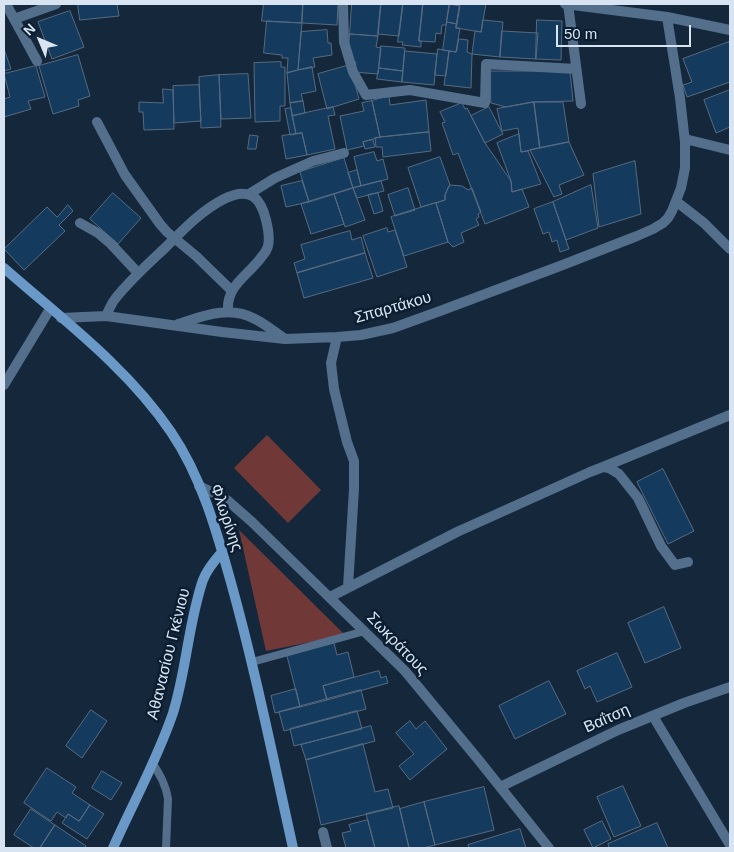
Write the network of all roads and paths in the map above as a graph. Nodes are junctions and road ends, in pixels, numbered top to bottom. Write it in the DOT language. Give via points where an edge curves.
graph roads {
  1 [pos="6,4"];
  2 [pos="56,4"];
  3 [pos="343,4"];
  4 [pos="567,4"];
  5 [pos="595,6"];
  6 [pos="667,17"];
  7 [pos="14,19"];
  8 [pos="730,30"];
  9 [pos="37,61"];
  10 [pos="576,69"];
  11 [pos="581,104"];
  12 [pos="97,122"];
  13 [pos="685,139"];
  14 [pos="730,150"];
  15 [pos="344,153"];
  16 [pos="249,194"];
  17 [pos="677,202"];
  18 [pos="80,223"];
  19 [pos="175,238"];
  20 [pos="730,249"];
  21 [pos="4,268"];
  22 [pos="138,274"];
  23 [pos="231,290"];
  24 [pos="50,309"];
  25 [pos="228,312"];
  26 [pos="106,316"];
  27 [pos="61,318"];
  28 [pos="173,326"];
  29 [pos="337,337"];
  30 [pos="286,339"];
  31 [pos="4,385"];
  32 [pos="730,415"];
  33 [pos="603,467"];
  34 [pos="199,486"];
  35 [pos="222,552"];
  36 [pos="688,562"];
  37 [pos="348,587"];
  38 [pos="330,597"];
  39 [pos="365,631"];
  40 [pos="252,662"];
  41 [pos="730,687"];
  42 [pos="653,716"];
  43 [pos="153,764"];
  44 [pos="500,787"];
  45 [pos="323,832"];
  46 [pos="730,845"];
  47 [pos="113,848"];
  48 [pos="166,848"];
  49 [pos="293,848"];
  50 [pos="327,848"];
  51 [pos="549,848"];
  1 -- 7 [label="street"];
  2 -- 7 [label="street"];
  3 -- 10 [label="street" via="344,42 366,95 410,90 484,103 486,64"];
  4 -- 5 [label="street"];
  4 -- 10 [label="street"];
  5 -- 6 [label="street"];
  6 -- 8 [label="street"];
  6 -- 13 [label="street, Σπαρτάκου"];
  7 -- 9 [label="street"];
  10 -- 11 [label="street"];
  12 -- 19 [label="street" via="136,192"];
  13 -- 14 [label="street"];
  13 -- 17 [label="street, Σπαρτάκου" via="685,168"];
  15 -- 16 [label="street" via="313,161 274,178"];
  16 -- 19 [label="street" via="235,194 220,201"];
  16 -- 23 [label="street" via="264,214 268,246 257,263"];
  17 -- 20 [label="street"];
  17 -- 29 [label="street, Σπαρτάκου" via="663,223 630,239 393,328"];
  18 -- 22 [label="street" via="111,244"];
  19 -- 22 [label="street"];
  19 -- 23 [label="street"];
  21 -- 24 [label="main road, Φλωρίνης"];
  22 -- 26 [label="street" via="114,300"];
  23 -- 25 [label="street"];
  24 -- 27 [label="main road, Φλωρίνης"];
  24 -- 31 [label="street"];
  25 -- 28 [label="street" via="201,316"];
  25 -- 30 [label="street" via="253,318"];
  26 -- 27 [label="street, Σπαρτάκου"];
  26 -- 28 [label="street, Σπαρτάκου"];
  27 -- 34 [label="main road, Φλωρίνης" via="147,400 180,446"];
  28 -- 30 [label="street, Σπαρτάκου"];
  29 -- 30 [label="street, Σπαρτάκου"];
  29 -- 37 [label="street" via="331,363 334,389 354,461"];
  32 -- 33 [label="street"];
  33 -- 36 [label="street" via="619,474 638,498 661,546 675,565"];
  33 -- 37 [label="street" via="457,532"];
  34 -- 35 [label="main road, Φλωρίνης"];
  34 -- 38 [label="street, Σωκράτους" via="227,500"];
  35 -- 40 [label="main road, Φλωρίνης"];
  35 -- 43 [label="main road, Αθανασίου Γκένιου" via="203,579 180,685"];
  37 -- 38 [label="street"];
  38 -- 39 [label="street, Σωκράτους"];
  39 -- 40 [label="lane"];
  39 -- 44 [label="street, Σωκράτους" via="405,671"];
  40 -- 49 [label="main road, Φλωρίνης"];
  41 -- 42 [label="street, Βαΐτση"];
  42 -- 44 [label="street, Βαΐτση"];
  42 -- 46 [label="street"];
  43 -- 47 [label="main road, Αθανασίου Γκένιου"];
  43 -- 48 [label="lane" via="167,791"];
  44 -- 51 [label="street, Σωκράτους"];
  45 -- 50 [label="street"];
}
